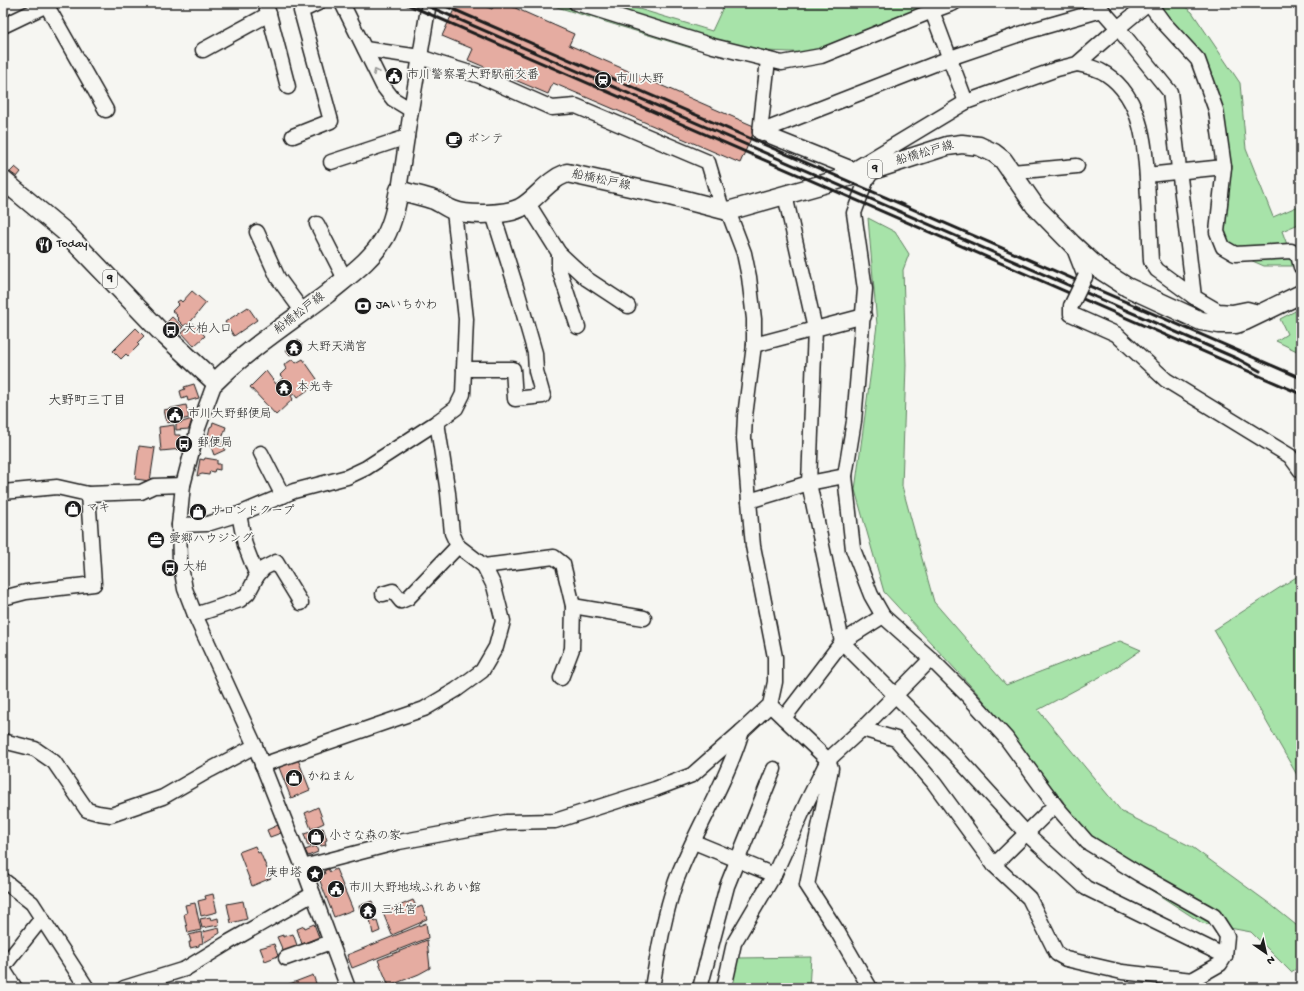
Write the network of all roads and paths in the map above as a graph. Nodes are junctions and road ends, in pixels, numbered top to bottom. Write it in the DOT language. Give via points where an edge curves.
graph roads {
  1 [pos="318,3"];
  2 [pos="342,3"];
  3 [pos="429,3"];
  4 [pos="576,3"];
  5 [pos="954,3"];
  6 [pos="1149,3"];
  7 [pos="49,4"];
  8 [pos="267,8"];
  9 [pos="932,11"];
  10 [pos="3,26"];
  11 [pos="1118,28"];
  12 [pos="365,49"];
  13 [pos="203,50"];
  14 [pos="420,57"];
  15 [pos="950,58"];
  16 [pos="768,60"];
  17 [pos="1077,64"];
  18 [pos="288,87"];
  19 [pos="966,102"];
  20 [pos="106,110"];
  21 [pos="410,110"];
  22 [pos="760,132"];
  23 [pos="293,136"];
  24 [pos="407,137"];
  25 [pos="331,162"];
  26 [pos="1077,166"];
  27 [pos="1224,167"];
  28 [pos="862,170"];
  29 [pos="1012,172"];
  30 [pos="1180,172"];
  31 [pos="1147,175"];
  32 [pos="3,180"];
  33 [pos="399,190"];
  34 [pos="785,195"];
  35 [pos="527,202"];
  36 [pos="725,210"];
  37 [pos="454,211"];
  38 [pos="493,214"];
  39 [pos="317,224"];
  40 [pos="257,232"];
  41 [pos="1072,244"];
  42 [pos="559,253"];
  43 [pos="1301,267"];
  44 [pos="345,279"];
  45 [pos="1301,294"];
  46 [pos="1194,297"];
  47 [pos="628,306"];
  48 [pos="303,312"];
  49 [pos="1262,313"];
  50 [pos="864,316"];
  51 [pos="578,327"];
  52 [pos="816,329"];
  53 [pos="754,345"];
  54 [pos="464,369"];
  55 [pos="215,382"];
  56 [pos="437,422"];
  57 [pos="261,453"];
  58 [pos="1301,471"];
  59 [pos="845,476"];
  60 [pos="809,483"];
  61 [pos="183,485"];
  62 [pos="3,492"];
  63 [pos="88,494"];
  64 [pos="283,496"];
  65 [pos="748,501"];
  66 [pos="239,514"];
  67 [pos="179,525"];
  68 [pos="458,546"];
  69 [pos="484,566"];
  70 [pos="257,576"];
  71 [pos="383,594"];
  72 [pos="3,598"];
  73 [pos="301,604"];
  74 [pos="573,606"];
  75 [pos="195,615"];
  76 [pos="883,616"];
  77 [pos="644,618"];
  78 [pos="842,642"];
  79 [pos="931,659"];
  80 [pos="561,678"];
  81 [pos="895,695"];
  82 [pos="770,705"];
  83 [pos="784,718"];
  84 [pos="862,729"];
  85 [pos="742,731"];
  86 [pos="3,741"];
  87 [pos="255,746"];
  88 [pos="828,760"];
  89 [pos="262,765"];
  90 [pos="774,769"];
  91 [pos="1055,805"];
  92 [pos="1026,833"];
  93 [pos="694,842"];
  94 [pos="737,860"];
  95 [pos="994,865"];
  96 [pos="303,868"];
  97 [pos="774,875"];
  98 [pos="3,880"];
  99 [pos="313,894"];
  100 [pos="42,918"];
  101 [pos="331,942"];
  102 [pos="1225,956"];
  103 [pos="286,958"];
  104 [pos="3,968"];
  105 [pos="15,988"];
  106 [pos="87,988"];
  107 [pos="124,988"];
  108 [pos="348,988"];
  109 [pos="652,988"];
  110 [pos="700,988"];
  111 [pos="724,988"];
  112 [pos="870,988"];
  1 -- 23 [label="street" via="301,11 331,121"];
  2 -- 12 [label="street"];
  3 -- 14 [label="street"];
  4 -- 16 [label="street" via="713,46"];
  5 -- 9 [label="street"];
  6 -- 11 [label="street"];
  6 -- 27 [label="street" via="1198,60 1216,110"];
  7 -- 10 [label="street"];
  7 -- 20 [label="street"];
  8 -- 13 [label="street"];
  8 -- 18 [label="street"];
  9 -- 15 [label="street"];
  9 -- 16 [label="street" via="821,56 782,63"];
  11 -- 15 [label="street" via="1102,10"];
  11 -- 17 [label="street"];
  11 -- 30 [label="street" via="1170,92"];
  12 -- 14 [label="street"];
  21 -- 12 [label="street, one-way" via="393,99 383,86"];
  14 -- 21 [label="street"];
  14 -- 36 [label="street" via="480,76 552,108 576,106 708,162"];
  15 -- 19 [label="street"];
  15 -- 22 [label="street"];
  16 -- 22 [label="street"];
  17 -- 19 [label="street"];
  17 -- 31 [label="street" via="1093,67 1106,74 1125,92 1136,114 1143,139"];
  19 -- 28 [label="street"];
  21 -- 24 [label="street"];
  22 -- 28 [label="street"];
  24 -- 25 [label="street"];
  24 -- 33 [label="street"];
  26 -- 29 [label="street"];
  27 -- 30 [label="street"];
  27 -- 43 [label="street" via="1217,232 1223,247 1235,254 1291,251 1298,255"];
  28 -- 29 [label="main road, 船橋松戸線 / 9" via="962,144 979,146 994,153"];
  28 -- 34 [label="main road, 船橋松戸線 / 9"];
  28 -- 50 [label="street" via="866,181 854,213 865,289"];
  29 -- 41 [label="main road, 船橋松戸線 / 9" via="1035,206"];
  30 -- 31 [label="street"];
  30 -- 46 [label="street"];
  31 -- 46 [label="street" via="1151,261 1157,270"];
  32 -- 55 [label="main road, 9" via="64,231 159,330"];
  33 -- 37 [label="main road, 船橋松戸線 / 9" via="436,201"];
  33 -- 44 [label="main road, 船橋松戸線" via="393,220 385,237 366,261"];
  34 -- 36 [label="main road, 船橋松戸線 / 9"];
  34 -- 52 [label="street"];
  35 -- 36 [label="main road, 船橋松戸線 / 9" via="559,176 566,174"];
  35 -- 38 [label="main road, 船橋松戸線 / 9" via="512,211"];
  35 -- 42 [label="street"];
  36 -- 53 [label="street" via="744,253 754,319"];
  37 -- 38 [label="main road, 船橋松戸線 / 9"];
  37 -- 54 [label="street" via="466,319"];
  38 -- 54 [label="street" via="516,287 542,396 515,398 513,369"];
  39 -- 44 [label="street"];
  40 -- 48 [label="street" via="278,278"];
  41 -- 49 [label="main road, 船橋松戸線 / 9" via="1099,269 1127,287 1201,321 1236,324"];
  41 -- 58 [label="street, bridge" via="1084,277 1071,306 1071,314 1116,334 1166,380 1290,456"];
  42 -- 47 [label="street" via="587,279"];
  42 -- 51 [label="street" via="559,269"];
  44 -- 48 [label="main road, 船橋松戸線"];
  45 -- 49 [label="main road, 船橋松戸線 / 9"];
  46 -- 49 [label="street" via="1218,310 1232,312 1247,309"];
  48 -- 55 [label="main road, 船橋松戸線" via="238,361"];
  50 -- 52 [label="street"];
  50 -- 59 [label="street" via="854,421"];
  52 -- 53 [label="street"];
  52 -- 60 [label="street"];
  53 -- 65 [label="street" via="744,438"];
  54 -- 56 [label="street" via="463,394 456,408"];
  55 -- 61 [label="street" via="198,428"];
  56 -- 64 [label="street" via="366,468 347,477"];
  56 -- 68 [label="street" via="452,533"];
  57 -- 64 [label="street"];
  59 -- 60 [label="street"];
  59 -- 76 [label="street" via="853,549 871,595"];
  60 -- 65 [label="street"];
  60 -- 78 [label="street"];
  61 -- 63 [label="street" via="154,486 141,492"];
  61 -- 67 [label="street"];
  62 -- 63 [label="street" via="57,487"];
  63 -- 72 [label="street" via="94,584 26,592"];
  64 -- 66 [label="street"];
  65 -- 82 [label="street" via="753,546 775,657 775,682"];
  66 -- 67 [label="street" via="207,524"];
  66 -- 70 [label="street" via="245,545"];
  67 -- 75 [label="street" via="180,561 185,589"];
  68 -- 69 [label="street"];
  68 -- 71 [label="street" via="408,598 401,601 393,591"];
  69 -- 74 [label="street" via="554,557 563,564"];
  69 -- 89 [label="street" via="494,586 502,621 496,647 482,671 424,709"];
  70 -- 73 [label="street" via="264,568 276,562"];
  70 -- 75 [label="street" via="248,593 240,600"];
  74 -- 77 [label="street"];
  74 -- 80 [label="street" via="572,649"];
  75 -- 87 [label="street"];
  76 -- 78 [label="street"];
  76 -- 79 [label="street"];
  78 -- 81 [label="street"];
  78 -- 83 [label="street"];
  79 -- 81 [label="street"];
  79 -- 91 [label="street" via="1006,738"];
  81 -- 84 [label="street"];
  81 -- 92 [label="street" via="954,754"];
  82 -- 83 [label="street"];
  82 -- 85 [label="street"];
  83 -- 88 [label="street"];
  84 -- 88 [label="street"];
  84 -- 95 [label="street" via="896,738 934,783"];
  85 -- 93 [label="street" via="735,756"];
  85 -- 96 [label="street" via="692,775 604,806 555,821 506,822 400,842"];
  86 -- 87 [label="street" via="35,749 41,753 54,762 87,810 111,815 163,797"];
  87 -- 89 [label="street"];
  88 -- 97 [label="street"];
  88 -- 112 [label="street" via="831,768 806,885"];
  89 -- 96 [label="street"];
  90 -- 94 [label="street"];
  91 -- 92 [label="street"];
  91 -- 102 [label="street" via="1087,842 1214,916 1227,936"];
  92 -- 95 [label="street"];
  92 -- 102 [label="street" via="1086,888"];
  93 -- 94 [label="street"];
  93 -- 109 [label="street" via="676,882 661,936"];
  94 -- 97 [label="street"];
  94 -- 110 [label="street" via="727,886"];
  95 -- 102 [label="street" via="1029,898 1058,954 1066,959 1122,972 1192,980 1220,964"];
  96 -- 99 [label="street"];
  97 -- 111 [label="street" via="734,943"];
  98 -- 100 [label="street" via="32,903"];
  99 -- 101 [label="street"];
  99 -- 107 [label="street" via="184,969"];
  100 -- 104 [label="street"];
  100 -- 106 [label="street"];
  101 -- 103 [label="street"];
  101 -- 108 [label="street"];
  104 -- 105 [label="street"];
}
